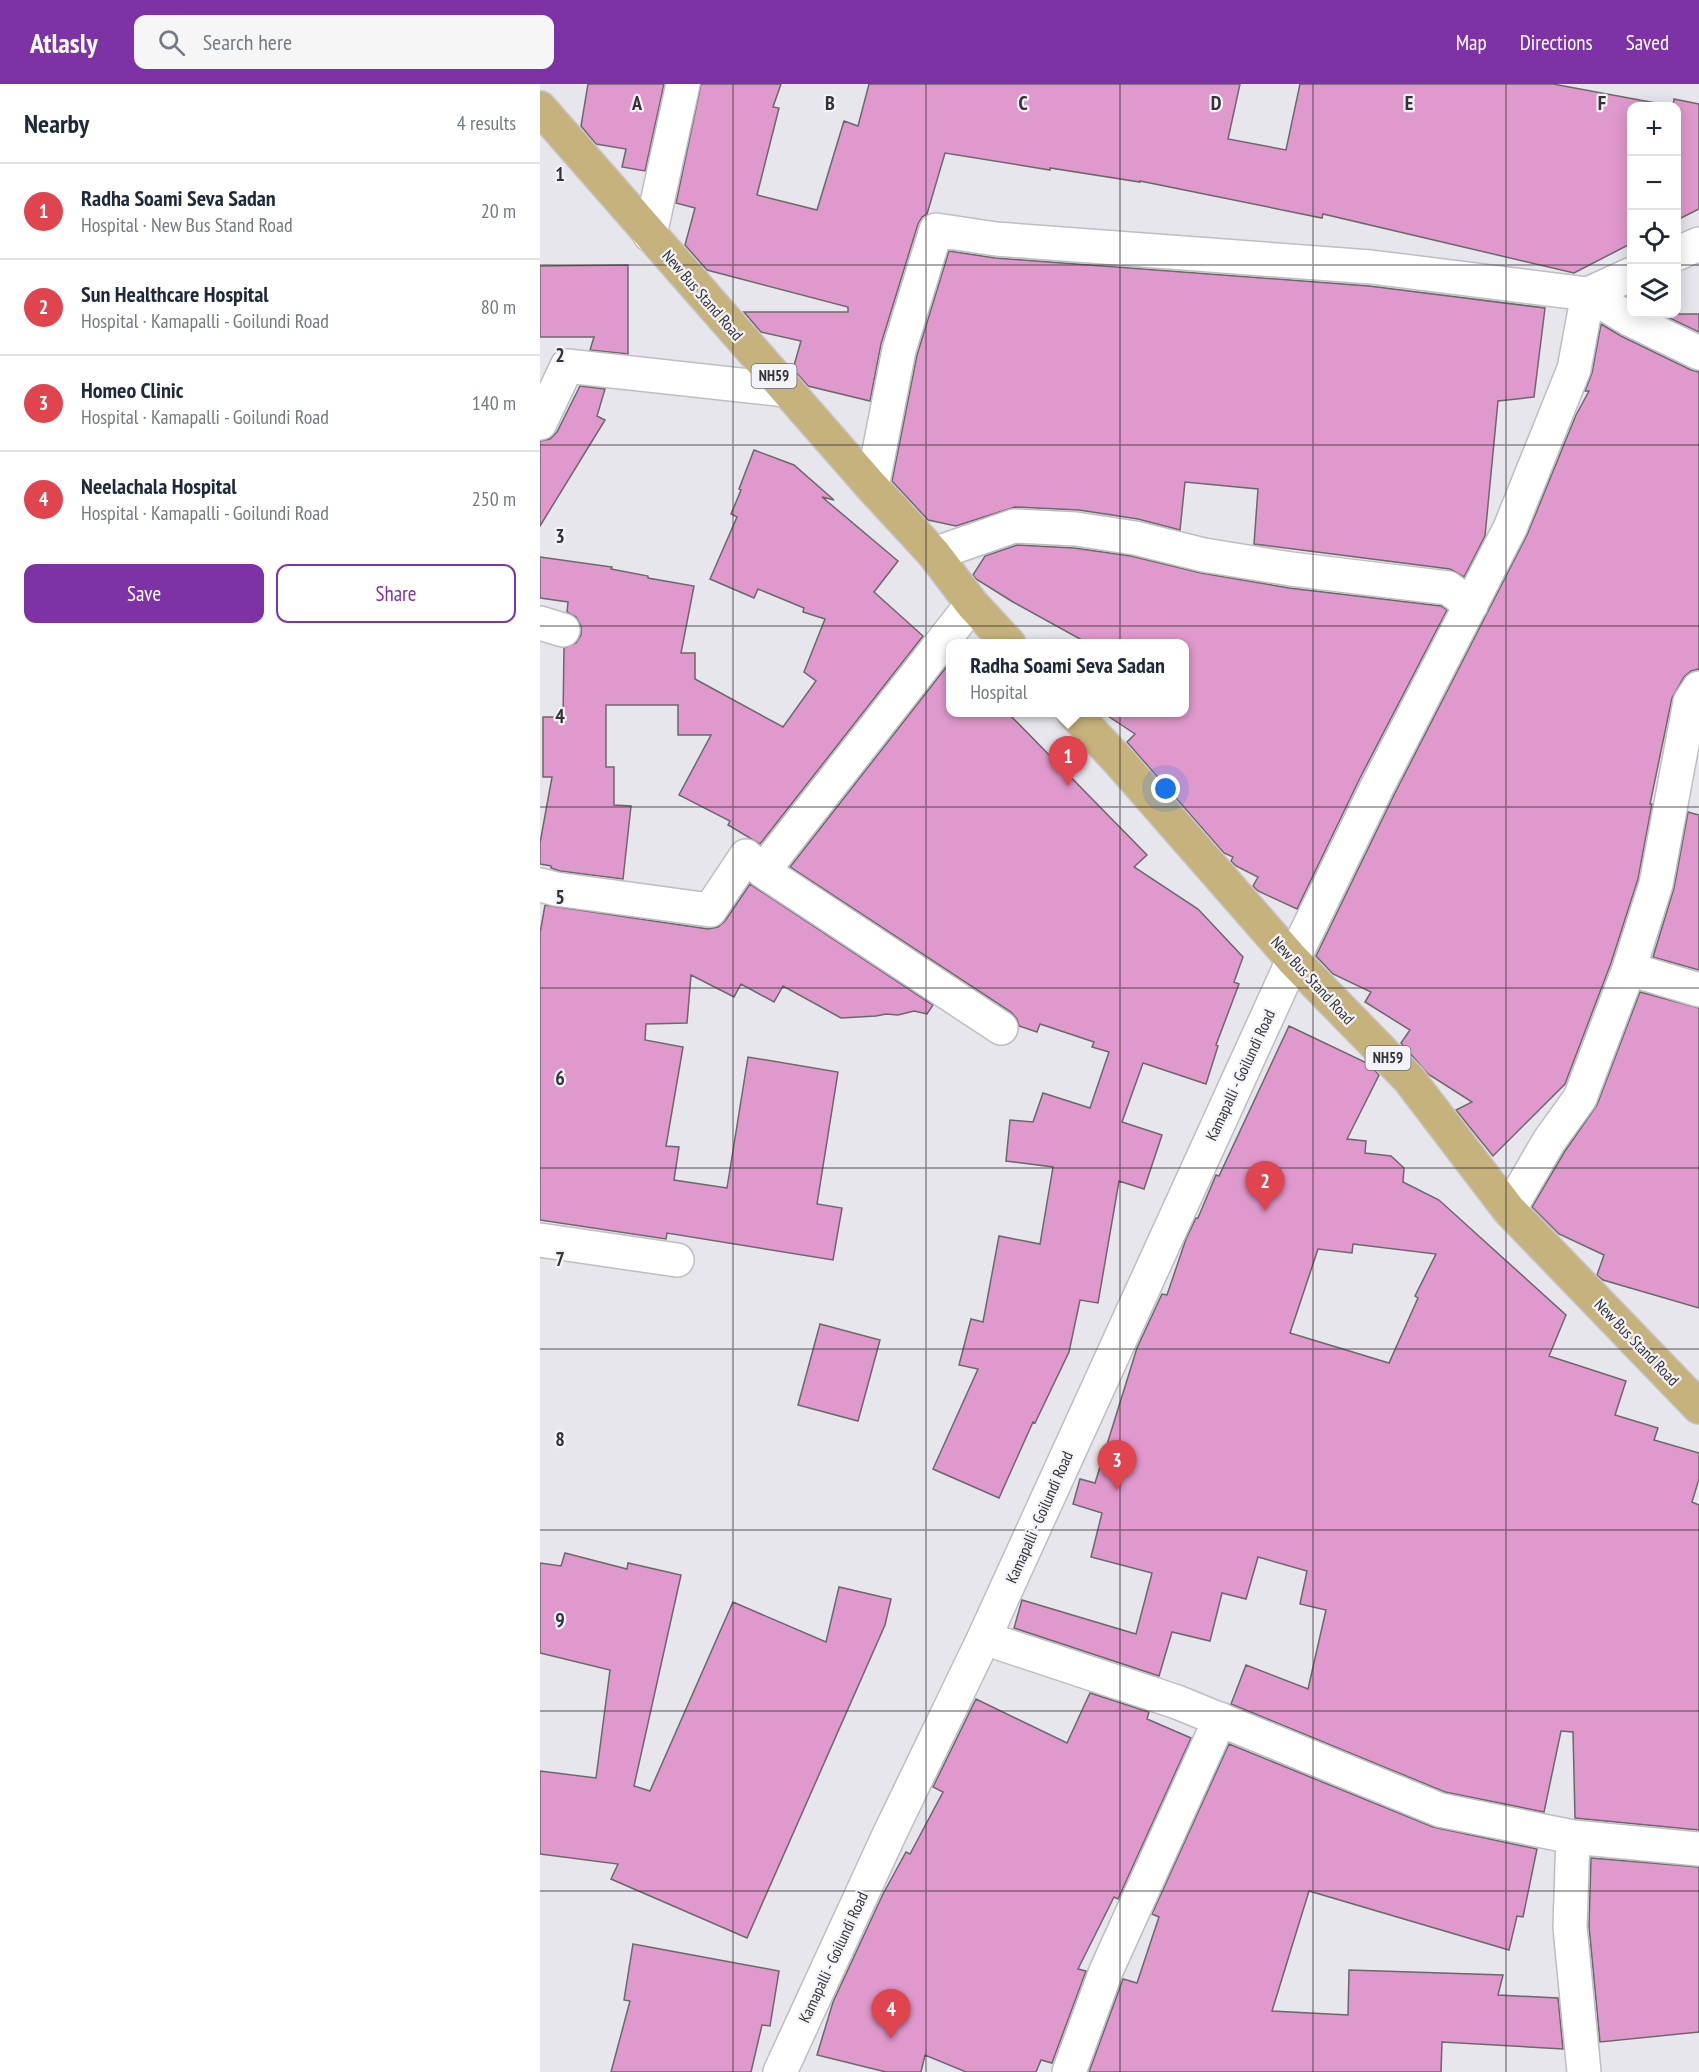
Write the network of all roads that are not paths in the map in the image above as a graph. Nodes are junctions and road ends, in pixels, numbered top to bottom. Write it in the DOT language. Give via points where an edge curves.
graph roads {
  1 [pos="683,84"];
  2 [pos="540,108"];
  3 [pos="650,235"];
  4 [pos="1699,244"];
  5 [pos="1681,252"];
  6 [pos="1627,276"];
  7 [pos="1588,294"];
  8 [pos="1699,353"];
  9 [pos="786,390"];
  10 [pos="540,423"];
  11 [pos="872,487"];
  12 [pos="934,554"];
  13 [pos="972,604"];
  14 [pos="1471,605"];
  15 [pos="1004,639"];
  16 [pos="1699,688"];
  17 [pos="1078,717"];
  18 [pos="763,871"];
  19 [pos="540,885"];
  20 [pos="1293,960"];
  21 [pos="1629,969"];
  22 [pos="1699,990"];
  23 [pos="1001,1028"];
  24 [pos="1509,1210"];
  25 [pos="540,1240"];
  26 [pos="678,1260"];
  27 [pos="1699,1407"];
  28 [pos="984,1638"];
  29 [pos="1220,1719"];
  30 [pos="1573,1837"];
  31 [pos="1699,1849"];
  32 [pos="780,2072"];
  33 [pos="1069,2072"];
  34 [pos="1584,2072"];
  1 -- 3 [label="street"];
  2 -- 3 [label="highway, New Bus Stand Road / NH59"];
  3 -- 9 [label="highway, New Bus Stand Road / NH59"];
  4 -- 5 [label="street"];
  6 -- 7 [label="street"];
  7 -- 8 [label="street"];
  7 -- 11 [label="street" via="1371,267 996,239 936,231 899,350"];
  7 -- 14 [label="street, Kamapalli - Goilundi Road" via="1574,369 1510,528"];
  9 -- 10 [label="street" via="567,366"];
  9 -- 11 [label="highway, New Bus Stand Road / NH59"];
  11 -- 12 [label="highway, New Bus Stand Road / NH59"];
  12 -- 13 [label="highway, New Bus Stand Road / NH59"];
  12 -- 14 [label="street" via="1014,526 1077,529 1215,557 1448,588"];
  13 -- 15 [label="highway, New Bus Stand Road / NH59"];
  13 -- 18 [label="street"];
  14 -- 20 [label="street, Kamapalli - Goilundi Road"];
  16 -- 21 [label="street" via="1687,713 1656,884"];
  17 -- 20 [label="highway, New Bus Stand Road / NH59"];
  18 -- 19 [label="street" via="746,856 710,910"];
  18 -- 23 [label="street"];
  20 -- 24 [label="highway, New Bus Stand Road / NH59" via="1409,1079"];
  20 -- 28 [label="street, Kamapalli - Goilundi Road"];
  21 -- 22 [label="street"];
  21 -- 24 [label="street" via="1580,1098 1549,1141"];
  24 -- 27 [label="highway, New Bus Stand Road / NH59"];
  25 -- 26 [label="street"];
  28 -- 29 [label="street"];
  28 -- 32 [label="street, Kamapalli - Goilundi Road"];
  29 -- 30 [label="street" via="1440,1810"];
  29 -- 33 [label="street" via="1106,1971"];
  30 -- 31 [label="street"];
  30 -- 34 [label="street" via="1570,1927"];
}
